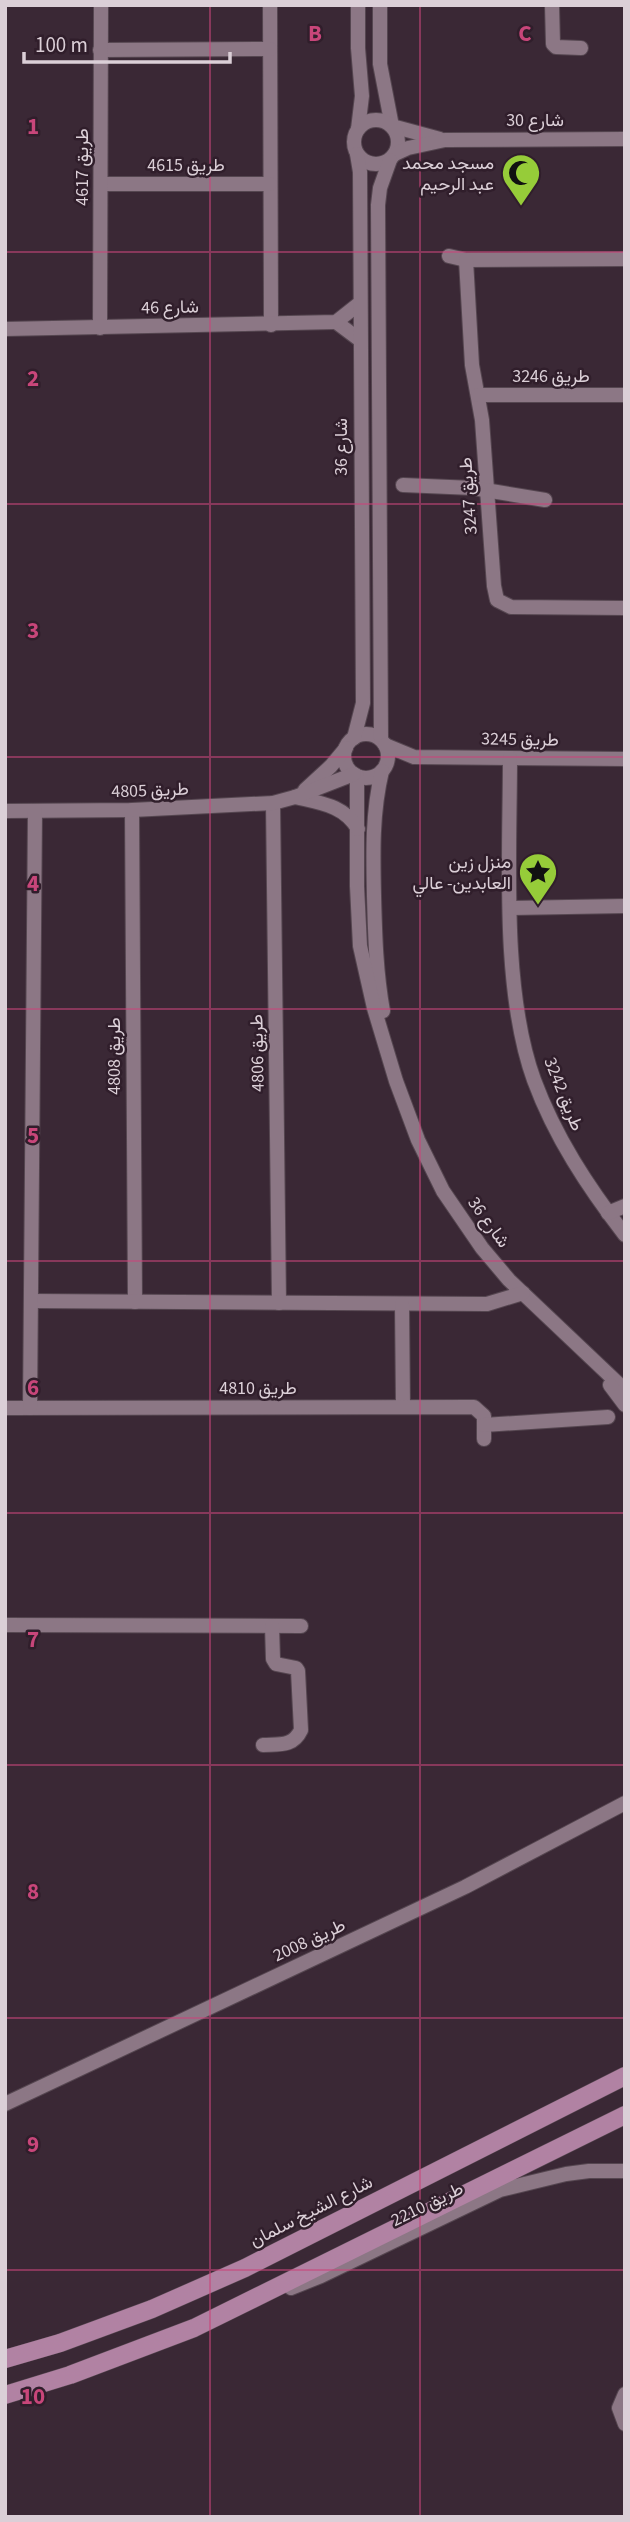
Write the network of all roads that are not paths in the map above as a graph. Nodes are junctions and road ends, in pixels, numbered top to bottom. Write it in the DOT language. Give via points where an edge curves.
graph roads {
  1 [pos="101,5"];
  2 [pos="270,5"];
  3 [pos="358,5"];
  4 [pos="380,5"];
  5 [pos="552,5"];
  6 [pos="581,48"];
  7 [pos="270,49"];
  8 [pos="100,50"];
  9 [pos="392,127"];
  10 [pos="358,129"];
  11 [pos="625,139"];
  12 [pos="445,140"];
  13 [pos="357,154"];
  14 [pos="393,157"];
  15 [pos="102,184"];
  16 [pos="270,184"];
  17 [pos="449,256"];
  18 [pos="625,259"];
  19 [pos="466,260"];
  20 [pos="360,303"];
  21 [pos="336,322"];
  22 [pos="271,324"];
  23 [pos="100,328"];
  24 [pos="5,329"];
  25 [pos="360,340"];
  26 [pos="478,395"];
  27 [pos="625,395"];
  28 [pos="403,485"];
  29 [pos="487,492"];
  30 [pos="545,500"];
  31 [pos="625,608"];
  32 [pos="383,742"];
  33 [pos="350,743"];
  34 [pos="414,757"];
  35 [pos="510,758"];
  36 [pos="625,759"];
  37 [pos="384,769"];
  38 [pos="356,775"];
  39 [pos="295,797"];
  40 [pos="273,803"];
  41 [pos="132,810"];
  42 [pos="5,811"];
  43 [pos="35,811"];
  44 [pos="358,829"];
  45 [pos="625,906"];
  46 [pos="511,908"];
  47 [pos="396,1081"];
  48 [pos="625,1206"];
  49 [pos="608,1213"];
  50 [pos="625,1235"];
  51 [pos="523,1293"];
  52 [pos="32,1301"];
  53 [pos="135,1302"];
  54 [pos="279,1303"];
  55 [pos="402,1304"];
  56 [pos="590,1359"];
  57 [pos="625,1390"];
  58 [pos="625,1405"];
  59 [pos="403,1407"];
  60 [pos="5,1408"];
  61 [pos="30,1408"];
  62 [pos="608,1418"];
  63 [pos="5,1625"];
  64 [pos="272,1626"];
  65 [pos="301,1626"];
  66 [pos="263,1745"];
  67 [pos="625,1803"];
  68 [pos="625,2076"];
  69 [pos="5,2104"];
  70 [pos="625,2115"];
  71 [pos="625,2171"];
  72 [pos="253,2300"];
  73 [pos="5,2359"];
  74 [pos="625,2394"];
  75 [pos="5,2395"];
  76 [pos="625,2424"];
  1 -- 8 [label="street, طريق 4617"];
  2 -- 7 [label="street"];
  3 -- 10 [label="street" via="362,96"];
  4 -- 9 [label="street" via="380,64"];
  5 -- 6 [label="street" via="553,44"];
  7 -- 8 [label="street"];
  7 -- 16 [label="street"];
  8 -- 15 [label="street, طريق 4617"];
  9 -- 10 [label="street" via="375,120"];
  9 -- 12 [label="street, شارع 30"];
  9 -- 14 [label="street" via="399,140"];
  10 -- 13 [label="street" via="354,141"];
  11 -- 12 [label="street, شارع 30"];
  12 -- 14 [label="street, شارع 30" via="408,148"];
  13 -- 14 [label="street" via="375,165"];
  13 -- 20 [label="street, شارع 36"];
  14 -- 32 [label="street" via="378,205"];
  15 -- 16 [label="street, طريق 4615"];
  15 -- 23 [label="street, طريق 4617"];
  16 -- 22 [label="street"];
  17 -- 19 [label="street"];
  18 -- 19 [label="street"];
  19 -- 26 [label="street, طريق 3247"];
  20 -- 21 [label="street"];
  20 -- 25 [label="street, شارع 36"];
  21 -- 22 [label="street, شارع 46"];
  21 -- 25 [label="street"];
  22 -- 23 [label="street, شارع 46"];
  23 -- 24 [label="street, شارع 46"];
  25 -- 33 [label="street, شارع 36" via="363,703"];
  26 -- 27 [label="street, طريق 3246"];
  26 -- 29 [label="street, طريق 3247"];
  28 -- 29 [label="street"];
  29 -- 30 [label="street"];
  29 -- 31 [label="street, طريق 3247" via="497,600 511,607"];
  32 -- 33 [label="street" via="368,734"];
  32 -- 34 [label="street, طريق 3245"];
  32 -- 37 [label="street" via="388,756"];
  33 -- 38 [label="street" via="345,763"];
  33 -- 39 [label="street, طريق 4805"];
  34 -- 35 [label="street, طريق 3245"];
  34 -- 37 [label="street, طريق 3245"];
  35 -- 36 [label="street, طريق 3245"];
  35 -- 46 [label="street, طريق 3242"];
  37 -- 38 [label="street" via="370,778"];
  37 -- 47 [label="street, شارع 36" via="373,837 376,943"];
  38 -- 39 [label="street, طريق 4805"];
  38 -- 44 [label="street, شارع 36"];
  39 -- 40 [label="street, طريق 4805"];
  39 -- 44 [label="street" via="337,808"];
  40 -- 41 [label="street, طريق 4805"];
  40 -- 54 [label="street, طريق 4806"];
  41 -- 43 [label="street, طريق 4805"];
  41 -- 53 [label="street, طريق 4808"];
  42 -- 43 [label="street, طريق 4805"];
  43 -- 52 [label="street"];
  44 -- 47 [label="street, شارع 36" via="360,946"];
  45 -- 46 [label="street"];
  46 -- 49 [label="street, طريق 3242" via="520,1026 533,1079 557,1132"];
  47 -- 51 [label="street, شارع 36" via="443,1191 482,1248"];
  48 -- 49 [label="street"];
  49 -- 50 [label="street, طريق 3242"];
  51 -- 55 [label="street" via="486,1304"];
  51 -- 56 [label="street, شارع 36"];
  52 -- 53 [label="street"];
  52 -- 61 [label="street"];
  53 -- 54 [label="street"];
  54 -- 55 [label="street"];
  55 -- 59 [label="street"];
  56 -- 57 [label="street, شارع 36"];
  56 -- 58 [label="street, شارع 36"];
  59 -- 61 [label="street, طريق 4810"];
  59 -- 62 [label="street, طريق 4810" via="474,1407 482,1412 484,1432"];
  60 -- 61 [label="street, طريق 4810"];
  63 -- 64 [label="street"];
  64 -- 65 [label="street"];
  64 -- 66 [label="street" via="273,1659 298,1671 301,1730 290,1743"];
  67 -- 69 [label="street, طريق 2008" via="465,1887"];
  68 -- 73 [label="main road, شارع الشيخ سلمان" via="245,2268 152,2309"];
  70 -- 72 [label="main road"];
  71 -- 72 [label="street, طريق 2210" via="566,2174 500,2190 321,2276"];
  72 -- 75 [label="main road" via="133,2353"];
  74 -- 76 [label="street" via="619,2408"];
}
